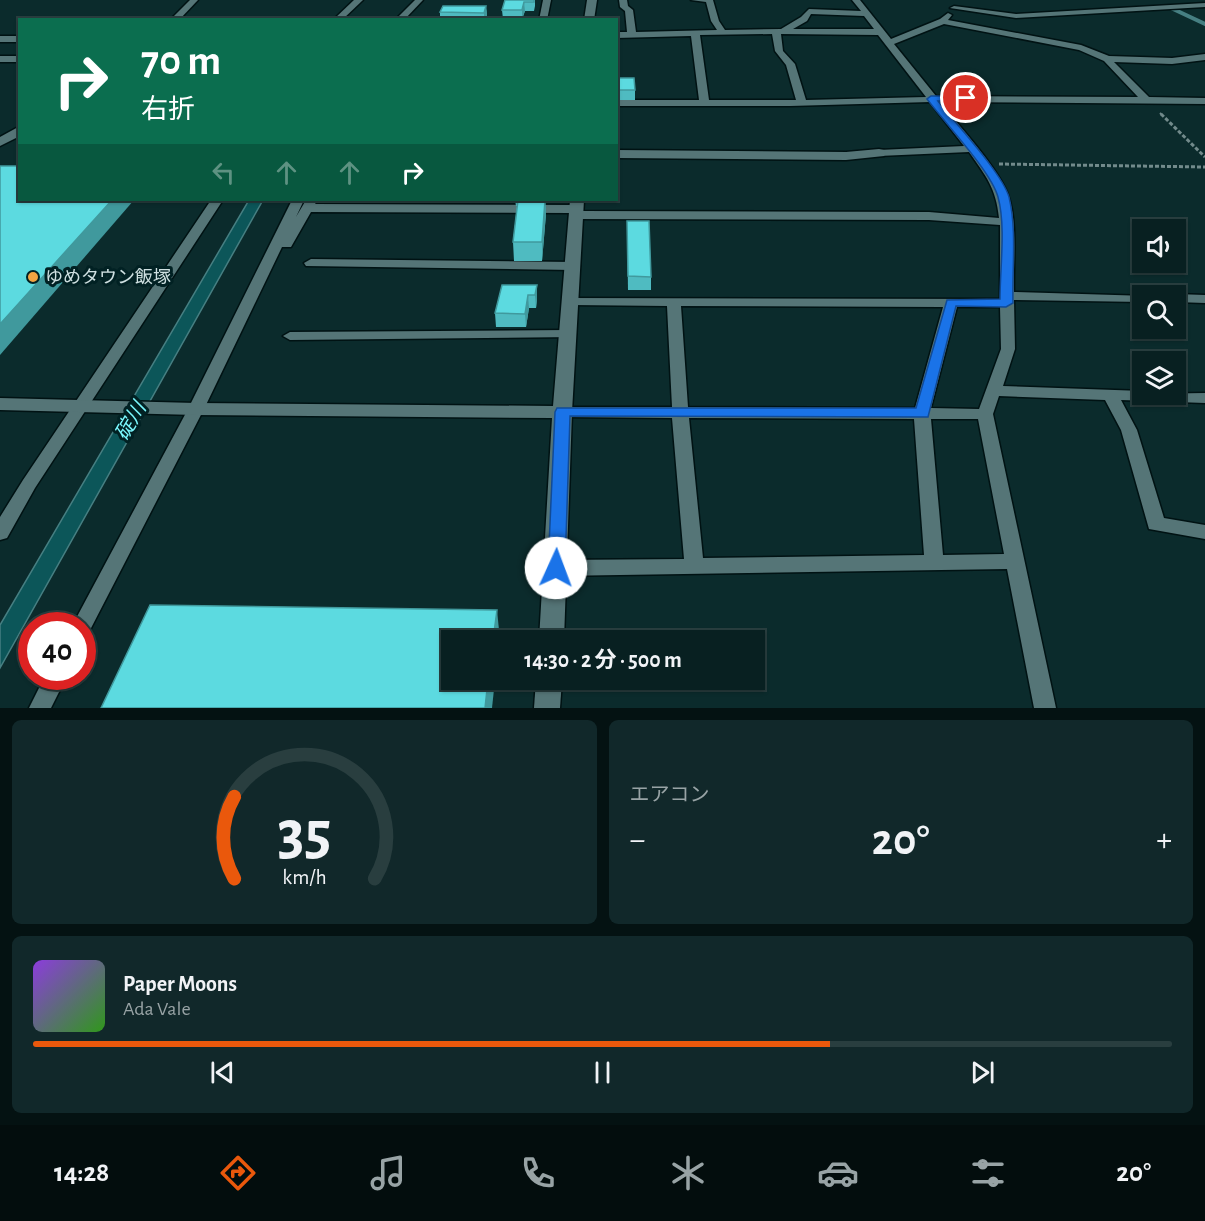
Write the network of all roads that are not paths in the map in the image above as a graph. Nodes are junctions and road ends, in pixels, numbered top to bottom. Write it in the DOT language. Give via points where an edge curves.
graph roads {
  1 [pos="194,0"];
  2 [pos="346,0"];
  3 [pos="359,0"];
  4 [pos="407,0"];
  5 [pos="419,0"];
  6 [pos="547,0"];
  7 [pos="592,0"];
  8 [pos="623,0"];
  9 [pos="695,0"];
  10 [pos="856,0"];
  11 [pos="1128,0"];
  12 [pos="952,4"];
  13 [pos="1205,5"];
  14 [pos="1161,6"];
  15 [pos="867,14"];
  16 [pos="176,18"];
  17 [pos="328,18"];
  18 [pos="339,18"];
  19 [pos="389,18"];
  20 [pos="401,18"];
  21 [pos="543,18"];
  22 [pos="589,18"];
  23 [pos="943,21"];
  24 [pos="779,31"];
  25 [pos="881,32"];
  26 [pos="695,33"];
  27 [pos="723,33"];
  28 [pos="618,35"];
  29 [pos="632,35"];
  30 [pos="0,39"];
  31 [pos="18,39"];
  32 [pos="889,43"];
  33 [pos="1205,57"];
  34 [pos="0,59"];
  35 [pos="18,59"];
  36 [pos="1108,59"];
  37 [pos="931,99"];
  38 [pos="1146,100"];
  39 [pos="1205,101"];
  40 [pos="802,102"];
  41 [pos="618,103"];
  42 [pos="704,103"];
  43 [pos="18,131"];
  44 [pos="0,142"];
  45 [pos="971,149"];
  46 [pos="879,153"];
  47 [pos="618,154"];
  48 [pos="216,201"];
  49 [pos="306,202"];
  50 [pos="577,208"];
  51 [pos="1006,222"];
  52 [pos="311,263"];
  53 [pos="573,266"];
  54 [pos="1132,298"];
  55 [pos="1186,298"];
  56 [pos="1006,299"];
  57 [pos="1205,299"];
  58 [pos="571,301"];
  59 [pos="674,301"];
  60 [pos="951,303"];
  61 [pos="569,334"];
  62 [pos="290,336"];
  63 [pos="992,391"];
  64 [pos="1110,395"];
  65 [pos="1205,398"];
  66 [pos="0,404"];
  67 [pos="87,406"];
  68 [pos="194,409"];
  69 [pos="562,412"];
  70 [pos="680,412"];
  71 [pos="922,413"];
  72 [pos="985,414"];
  73 [pos="1205,532"];
  74 [pos="0,533"];
  75 [pos="1014,561"];
  76 [pos="934,562"];
  77 [pos="694,566"];
  78 [pos="556,568"];
  79 [pos="89,612"];
  80 [pos="553,630"];
  81 [pos="49,690"];
  82 [pos="548,690"];
  83 [pos="40,708"];
  84 [pos="547,708"];
  85 [pos="1045,708"];
  1 -- 16 [label="street"];
  2 -- 17 [label="street"];
  3 -- 18 [label="street"];
  4 -- 19 [label="street"];
  5 -- 20 [label="street"];
  6 -- 21 [label="street"];
  7 -- 22 [label="street"];
  8 -- 29 [label="street" via="629,10"];
  9 -- 27 [label="street" via="709,0"];
  10 -- 15 [label="street"];
  11 -- 14 [label="street"];
  12 -- 14 [label="street" via="1016,16"];
  12 -- 23 [label="street"];
  13 -- 14 [label="street"];
  15 -- 24 [label="street" via="815,7 804,19"];
  15 -- 25 [label="street"];
  23 -- 32 [label="street"];
  23 -- 36 [label="street" via="1081,48"];
  24 -- 25 [label="street"];
  24 -- 27 [label="street"];
  24 -- 40 [label="street" via="779,51 790,64"];
  25 -- 32 [label="street"];
  26 -- 27 [label="street"];
  26 -- 29 [label="street"];
  26 -- 42 [label="street"];
  28 -- 29 [label="street"];
  30 -- 31 [label="street"];
  32 -- 37 [label="street"];
  33 -- 36 [label="street" via="1172,61"];
  34 -- 35 [label="street"];
  36 -- 38 [label="street"];
  37 -- 38 [label="street"];
  37 -- 40 [label="street"];
  37 -- 45 [label="street"];
  38 -- 39 [label="street"];
  40 -- 42 [label="street"];
  41 -- 42 [label="street"];
  43 -- 44 [label="street"];
  45 -- 46 [label="street"];
  45 -- 51 [label="street" via="1003,196"];
  46 -- 47 [label="street"];
  48 -- 67 [label="street"];
  49 -- 50 [label="street"];
  49 -- 68 [label="street" via="250,299"];
  50 -- 51 [label="street" via="930,216"];
  50 -- 53 [label="street"];
  51 -- 56 [label="street"];
  52 -- 53 [label="street"];
  53 -- 58 [label="street"];
  54 -- 56 [label="street"];
  55 -- 57 [label="street"];
  56 -- 60 [label="street"];
  56 -- 63 [label="street" via="1008,349"];
  58 -- 59 [label="street"];
  58 -- 61 [label="street"];
  59 -- 60 [label="street"];
  59 -- 70 [label="street"];
  60 -- 71 [label="street"];
  61 -- 62 [label="street"];
  61 -- 69 [label="street"];
  63 -- 64 [label="street"];
  63 -- 72 [label="street"];
  64 -- 65 [label="street"];
  64 -- 73 [label="street" via="1129,430 1156,524"];
  66 -- 67 [label="street"];
  67 -- 68 [label="street"];
  67 -- 74 [label="street"];
  68 -- 69 [label="street"];
  68 -- 79 [label="street"];
  69 -- 70 [label="street"];
  69 -- 78 [label="street"];
  70 -- 71 [label="street"];
  70 -- 77 [label="street"];
  71 -- 72 [label="street"];
  71 -- 76 [label="street"];
  72 -- 75 [label="street"];
  75 -- 76 [label="street"];
  75 -- 85 [label="street"];
  76 -- 77 [label="street"];
  77 -- 78 [label="street"];
  78 -- 80 [label="street"];
  81 -- 83 [label="street"];
  82 -- 84 [label="street"];
}
